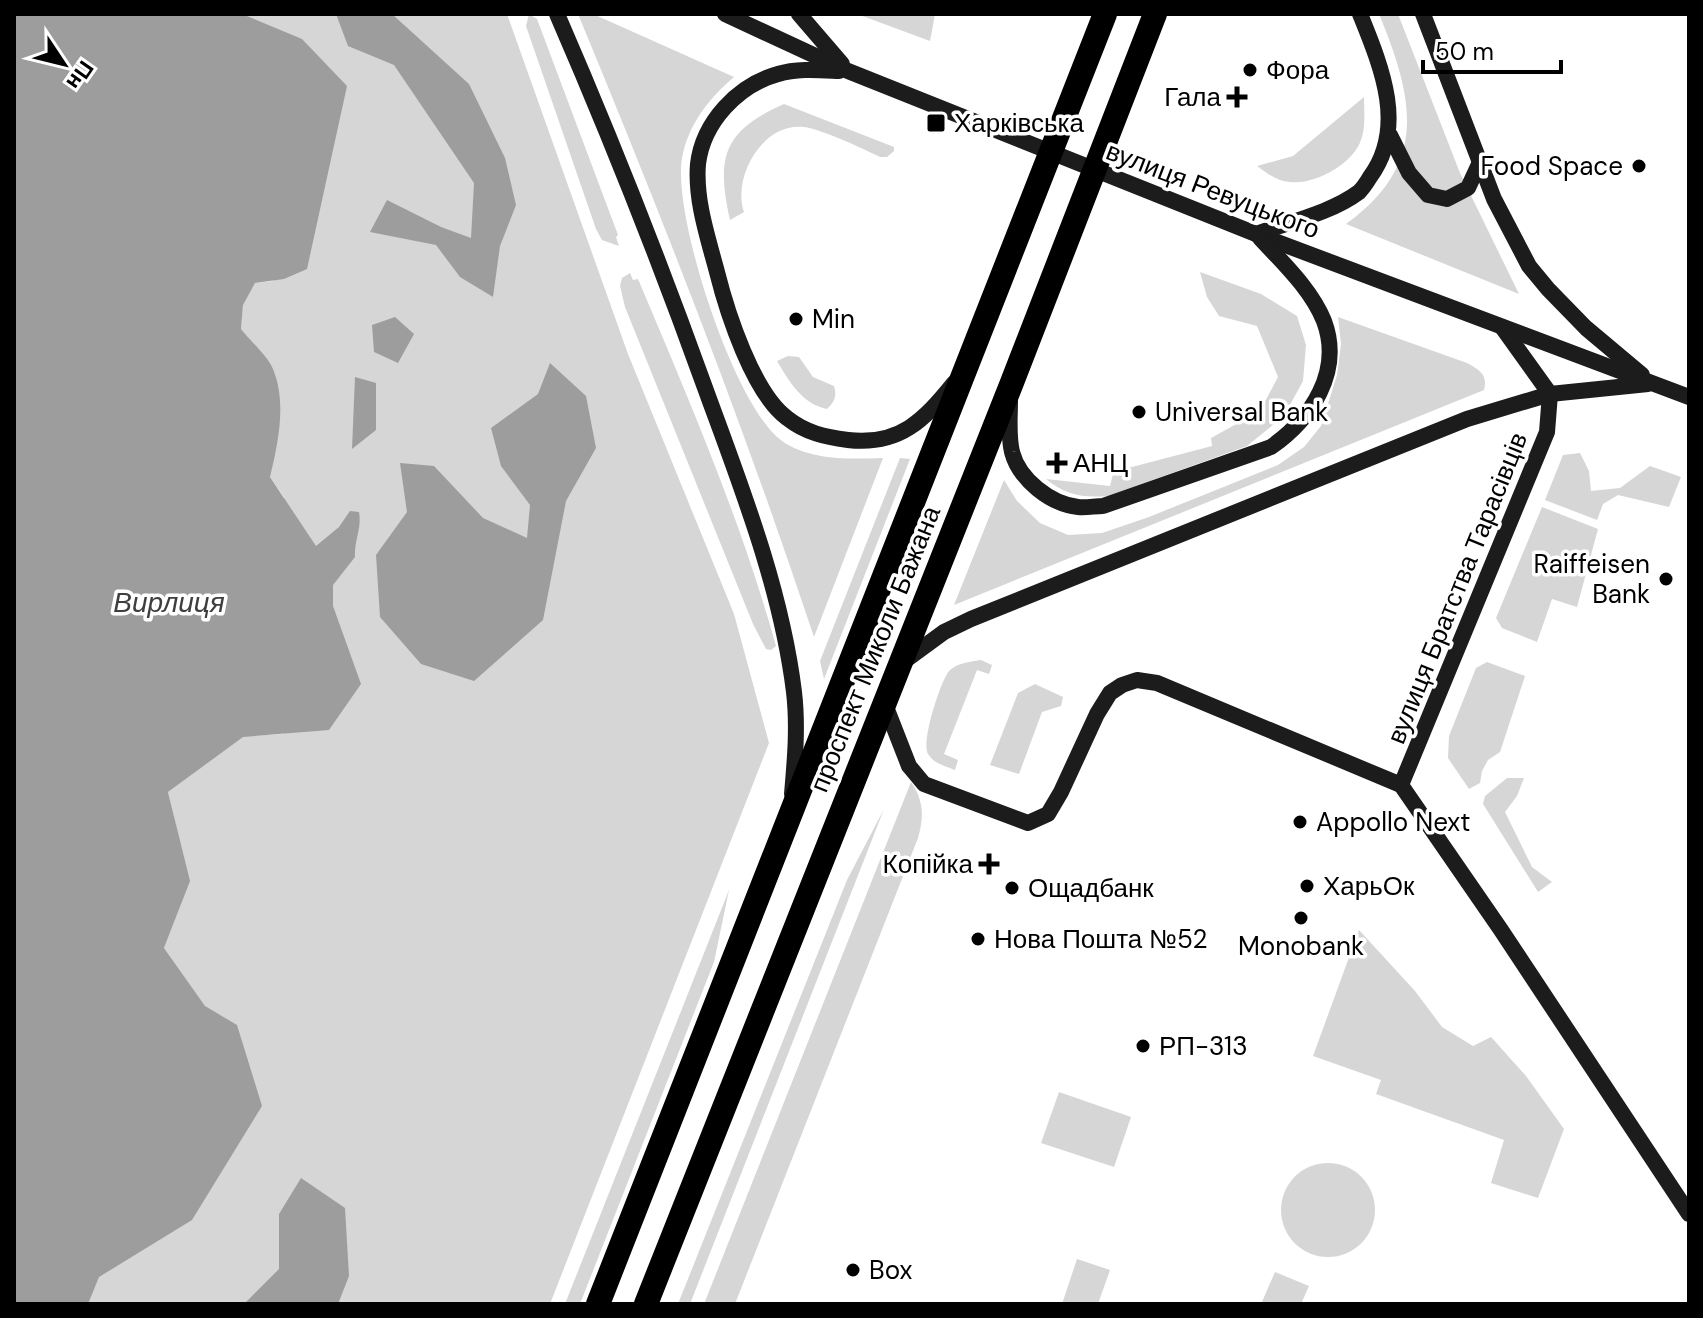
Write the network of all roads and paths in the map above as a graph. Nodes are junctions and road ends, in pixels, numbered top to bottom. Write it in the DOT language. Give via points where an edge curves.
graph roads {
  1 [pos="557,14"];
  2 [pos="725,14"];
  3 [pos="799,14"];
  4 [pos="1105,14"];
  5 [pos="1155,14"];
  6 [pos="1360,14"];
  7 [pos="1423,14"];
  8 [pos="848,71"];
  9 [pos="1390,135"];
  10 [pos="1480,162"];
  11 [pos="1250,231"];
  12 [pos="1502,326"];
  13 [pos="968,366"];
  14 [pos="1652,384"];
  15 [pos="1011,385"];
  16 [pos="1550,394"];
  17 [pos="1689,397"];
  18 [pos="899,666"];
  19 [pos="884,702"];
  20 [pos="1401,785"];
  21 [pos="789,818"];
  22 [pos="1689,1214"];
  23 [pos="598,1304"];
  24 [pos="646,1304"];
  1 -- 21 [label="street" via="618,155 753,522 794,694 797,742"];
  2 -- 8 [label="street, вулиця Ревуцького"];
  3 -- 8 [label="street"];
  4 -- 13 [label="highway, проспект Миколи Бажана"];
  5 -- 15 [label="highway, проспект Миколи Бажана"];
  6 -- 9 [label="street" via="1381,69"];
  7 -- 10 [label="street"];
  8 -- 11 [label="street, вулиця Ревуцького"];
  8 -- 13 [label="street" via="779,73 753,84 715,118 698,162 698,188 727,310 771,402 785,417 823,437 857,441 897,436 934,408"];
  9 -- 10 [label="street" via="1409,173 1428,195 1447,199 1468,188"];
  9 -- 11 [label="street" via="1381,163 1361,190 1339,204"];
  10 -- 14 [label="street" via="1529,266 1586,328"];
  11 -- 12 [label="street, вулиця Ревуцького"];
  11 -- 15 [label="street" via="1296,276 1324,321 1328,348 1319,398 1271,447 1103,506 1078,507 1039,490 1020,469 1009,434"];
  12 -- 14 [label="street, вулиця Ревуцького"];
  12 -- 16 [label="street"];
  13 -- 21 [label="highway, проспект Миколи Бажана"];
  14 -- 16 [label="street"];
  14 -- 17 [label="street, вулиця Ревуцького"];
  15 -- 18 [label="highway, проспект Миколи Бажана"];
  16 -- 18 [label="street" via="1467,419 971,619"];
  16 -- 20 [label="street, вулиця Братства Тарасівців" via="1541,451"];
  18 -- 19 [label="highway, проспект Миколи Бажана"];
  19 -- 20 [label="street, вулиця Братства Тарасівців" via="909,766 924,784 1028,823 1048,814 1110,693 1137,680 1157,683"];
  19 -- 24 [label="highway, проспект Миколи Бажана"];
  20 -- 22 [label="street, вулиця Братства Тарасівців"];
  21 -- 23 [label="highway, проспект Миколи Бажана"];
}
